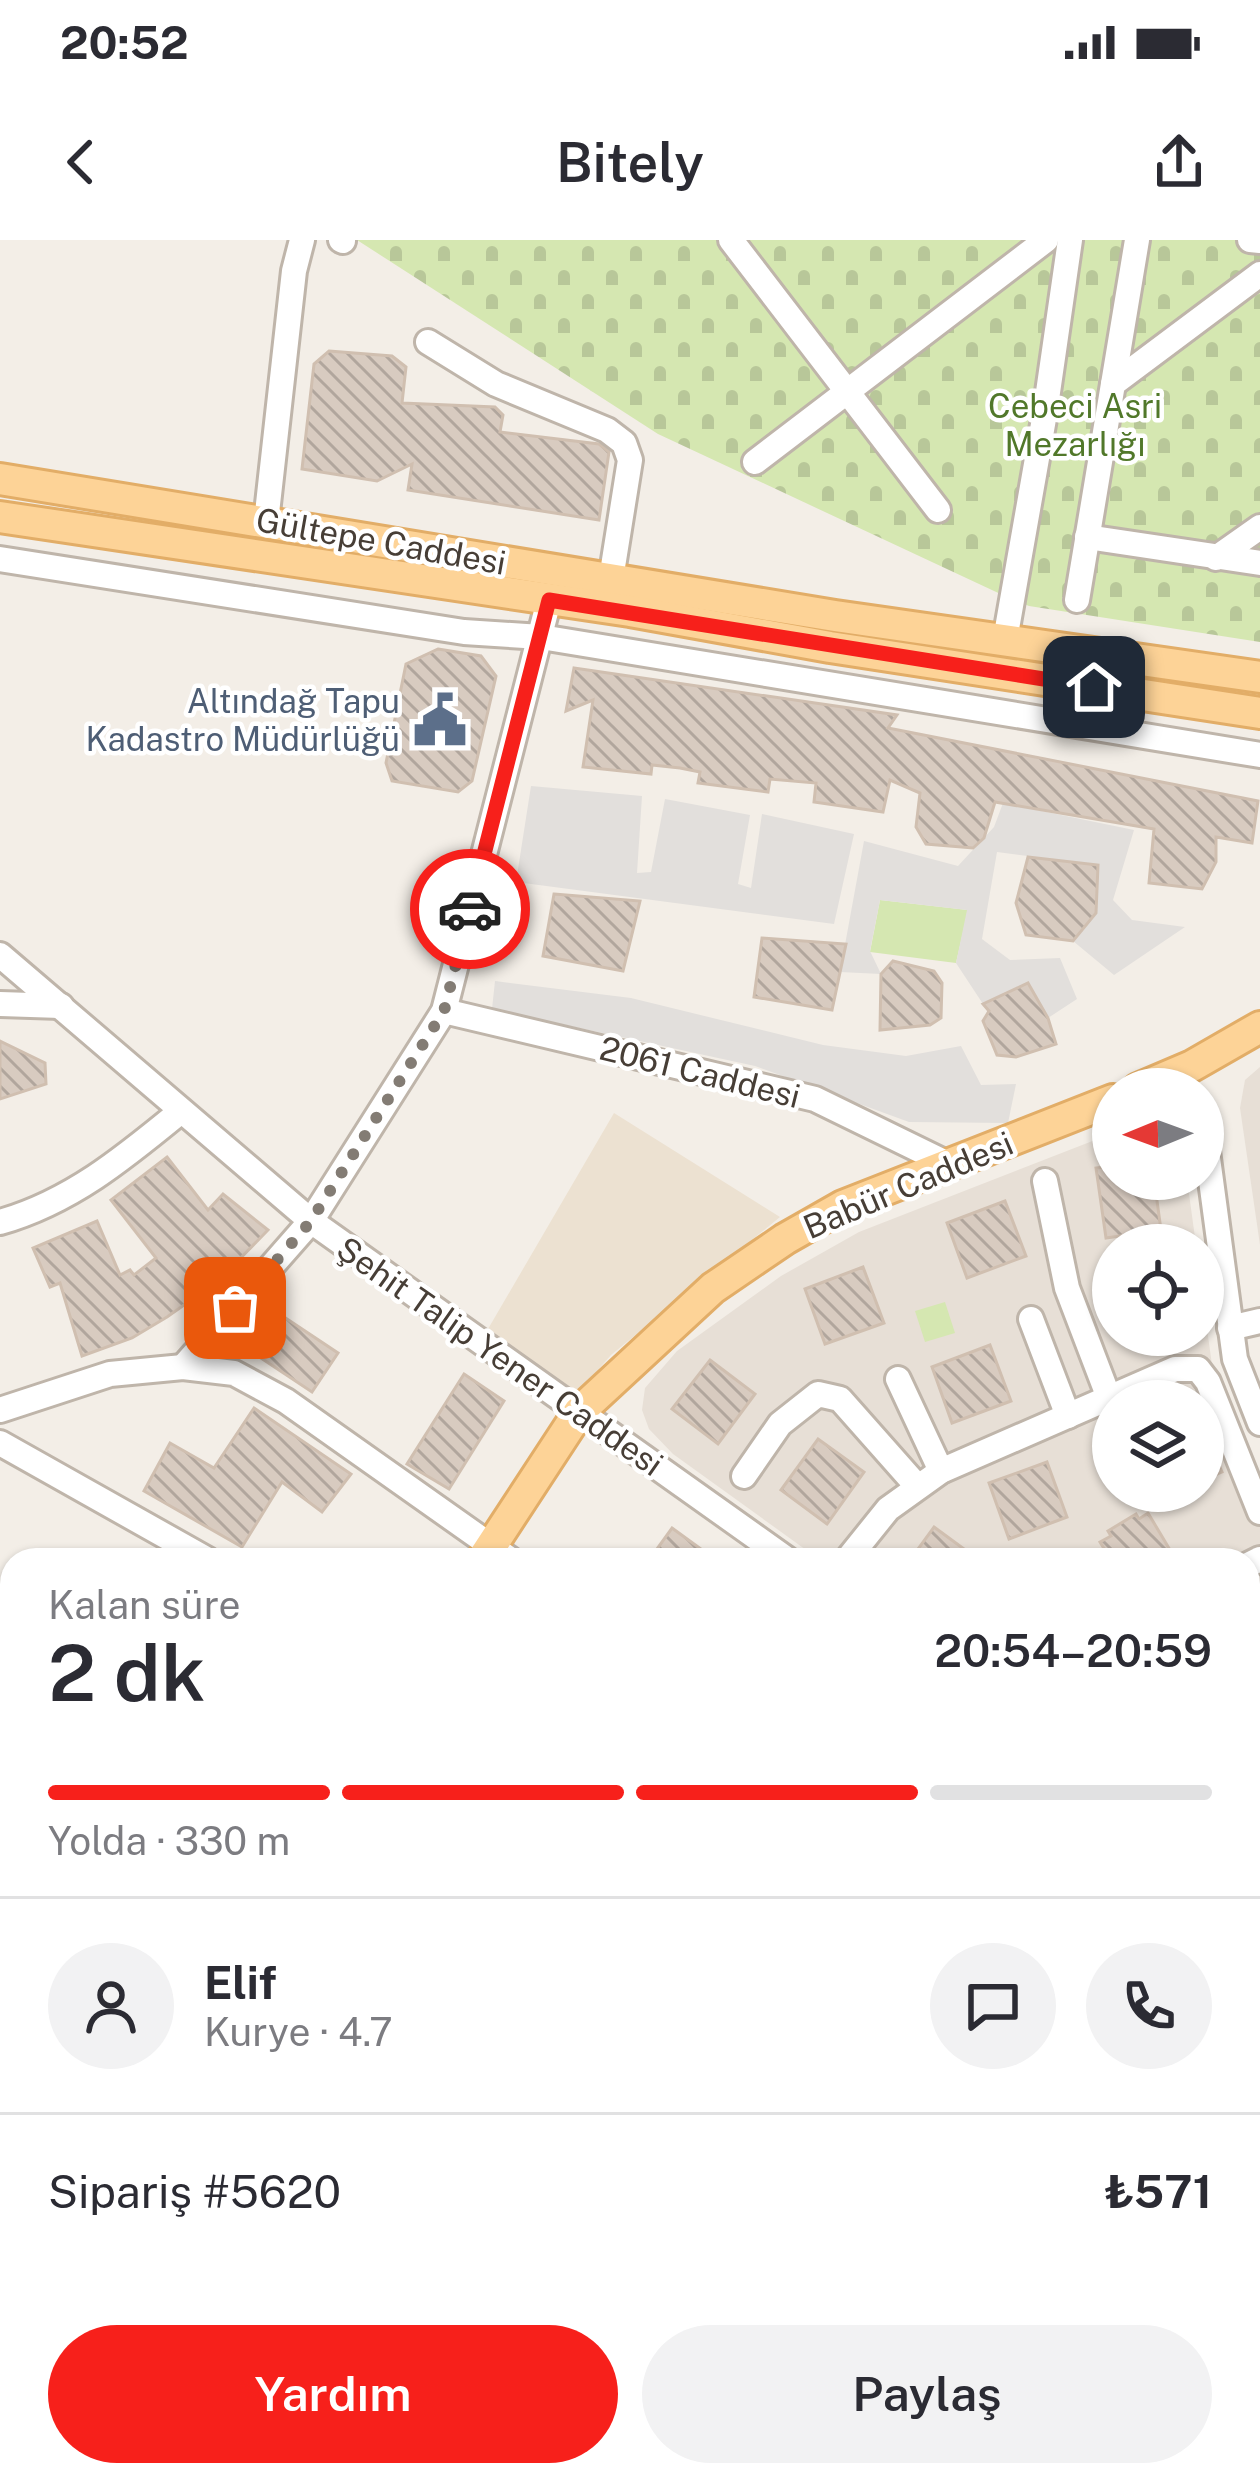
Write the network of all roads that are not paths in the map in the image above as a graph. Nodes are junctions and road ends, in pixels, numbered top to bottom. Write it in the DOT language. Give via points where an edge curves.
graph roads {
  1 [pos="302,240"];
  2 [pos="731,240"];
  3 [pos="1046,240"];
  4 [pos="1070,240"];
  5 [pos="1137,240"];
  6 [pos="1250,240"];
  7 [pos="1260,241"];
  8 [pos="1260,274"];
  9 [pos="428,341"];
  10 [pos="1113,384"];
  11 [pos="847,392"];
  12 [pos="755,462"];
  13 [pos="0,479"];
  14 [pos="938,509"];
  15 [pos="0,517"];
  16 [pos="266,522"];
  17 [pos="1260,527"];
  18 [pos="1087,537"];
  19 [pos="1216,558"];
  20 [pos="0,559"];
  21 [pos="1260,563"];
  22 [pos="611,579"];
  23 [pos="549,600"];
  24 [pos="1077,600"];
  25 [pos="541,637"];
  26 [pos="1005,640"];
  27 [pos="1260,677"];
  28 [pos="1260,712"];
  29 [pos="1260,755"];
  30 [pos="0,955"];
  31 [pos="0,1004"];
  32 [pos="61,1006"];
  33 [pos="444,1011"];
  34 [pos="1260,1027"];
  35 [pos="1206,1068"];
  36 [pos="1092,1108"];
  37 [pos="181,1111"];
  38 [pos="946,1163"];
  39 [pos="1046,1180"];
  40 [pos="1213,1200"];
  41 [pos="311,1221"];
  42 [pos="0,1222"];
  43 [pos="1031,1319"];
  44 [pos="1260,1321"];
  45 [pos="1230,1328"];
  46 [pos="183,1366"];
  47 [pos="898,1379"];
  48 [pos="1102,1380"];
  49 [pos="1150,1380"];
  50 [pos="1206,1380"];
  51 [pos="1092,1405"];
  52 [pos="0,1410"];
  53 [pos="579,1412"];
  54 [pos="1068,1416"];
  55 [pos="1224,1422"];
  56 [pos="1260,1423"];
  57 [pos="0,1443"];
  58 [pos="941,1471"];
  59 [pos="744,1476"];
  60 [pos="916,1486"];
  61 [pos="1260,1512"];
  62 [pos="187,1548"];
  63 [pos="486,1548"];
  64 [pos="499,1548"];
  65 [pos="771,1548"];
  66 [pos="857,1548"];
  1 -- 16 [label="street"];
  2 -- 11 [label="street"];
  3 -- 11 [label="street"];
  4 -- 26 [label="street"];
  5 -- 10 [label="street"];
  6 -- 7 [label="street"];
  8 -- 10 [label="street"];
  9 -- 22 [label="street" via="496,384 624,443 630,460"];
  10 -- 18 [label="street"];
  11 -- 12 [label="street"];
  11 -- 14 [label="street"];
  13 -- 16 [label="main road, Gültepe Caddesi"];
  15 -- 23 [label="main road, Gültepe Caddesi"];
  16 -- 22 [label="main road, Gültepe Caddesi"];
  17 -- 19 [label="street"];
  18 -- 19 [label="street"];
  18 -- 24 [label="street"];
  19 -- 21 [label="street"];
  20 -- 25 [label="street" via="464,632"];
  22 -- 26 [label="main road, Gültepe Caddesi"];
  23 -- 25 [label="street"];
  23 -- 28 [label="main road, Gültepe Caddesi"];
  25 -- 29 [label="street"];
  25 -- 33 [label="street"];
  26 -- 27 [label="main road, Gültepe Caddesi"];
  30 -- 32 [label="street, Şehit Talip Yener Caddesi"];
  31 -- 32 [label="street"];
  32 -- 37 [label="street, Şehit Talip Yener Caddesi"];
  33 -- 38 [label="street, 2061 Caddesi" via="814,1099"];
  33 -- 41 [label="street"];
  34 -- 35 [label="main road"];
  36 -- 38 [label="main road, Babür Caddesi"];
  37 -- 41 [label="street, Şehit Talip Yener Caddesi"];
  37 -- 42 [label="street" via="104,1175"];
  38 -- 53 [label="main road, Babür Caddesi" via="785,1239 713,1288"];
  39 -- 48 [label="street" via="1067,1288"];
  40 -- 45 [label="street"];
  41 -- 46 [label="street"];
  41 -- 53 [label="street, Şehit Talip Yener Caddesi"];
  43 -- 54 [label="street"];
  44 -- 45 [label="street"];
  45 -- 56 [label="street"];
  46 -- 52 [label="street" via="110,1374"];
  46 -- 63 [label="street" via="234,1373 286,1401"];
  47 -- 58 [label="street"];
  49 -- 50 [label="street" via="1175,1369 1198,1369"];
  51 -- 54 [label="street"];
  53 -- 64 [label="main road, Babür Caddesi"];
  53 -- 65 [label="street, Şehit Talip Yener Caddesi"];
  54 -- 58 [label="street"];
  55 -- 61 [label="street"];
  57 -- 62 [label="street"];
  58 -- 60 [label="street"];
  59 -- 60 [label="street" via="780,1424 818,1394 840,1399"];
  60 -- 66 [label="street"];
}
